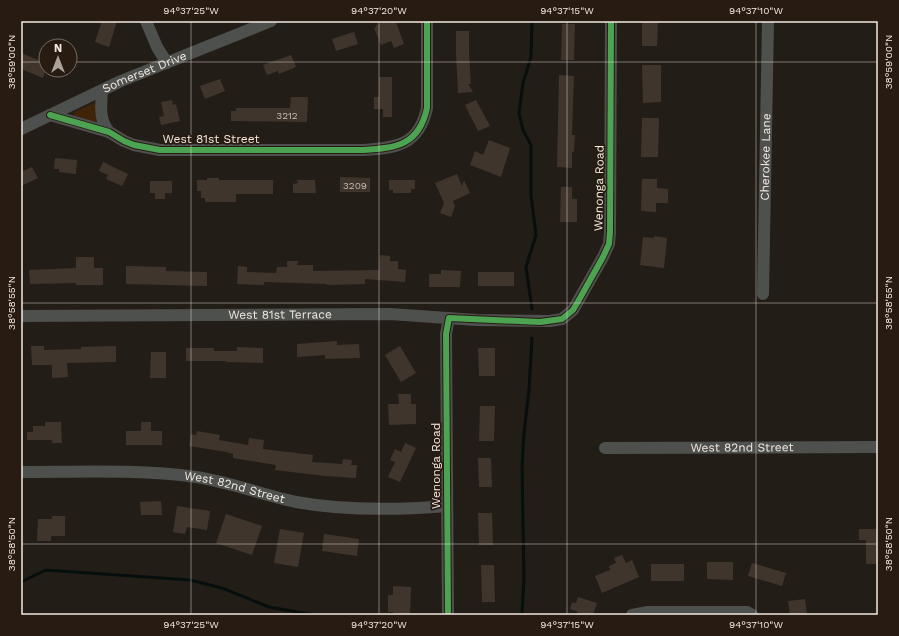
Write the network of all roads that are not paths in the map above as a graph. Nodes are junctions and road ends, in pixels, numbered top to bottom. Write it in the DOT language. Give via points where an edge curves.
graph roads {
  1 [pos="146,21"];
  2 [pos="271,21"];
  3 [pos="427,21"];
  4 [pos="611,21"];
  5 [pos="768,21"];
  6 [pos="167,63"];
  7 [pos="102,91"];
  8 [pos="50,115"];
  9 [pos="22,126"];
  10 [pos="109,132"];
  11 [pos="763,294"];
  12 [pos="21,316"];
  13 [pos="449,318"];
  14 [pos="540,322"];
  15 [pos="878,447"];
  16 [pos="605,448"];
  17 [pos="21,472"];
  18 [pos="447,506"];
  19 [pos="448,615"];
  20 [pos="632,615"];
  21 [pos="752,615"];
  1 -- 6 [label="street"];
  2 -- 6 [label="street, Somerset Drive"];
  3 -- 10 [label="street, West 81st Street" via="428,102 422,125 407,142 377,149 160,150 134,145"];
  4 -- 14 [label="street, Wenonga Road" via="609,244 573,310 562,319"];
  5 -- 11 [label="street, Cherokee Lane"];
  6 -- 7 [label="street, Somerset Drive"];
  7 -- 8 [label="street, Somerset Drive"];
  7 -- 10 [label="street" via="102,121"];
  8 -- 9 [label="street, Somerset Drive"];
  8 -- 10 [label="street, West 81st Street"];
  12 -- 13 [label="street, West 81st Terrace" via="390,314"];
  13 -- 14 [label="street, West 81st Terrace"];
  13 -- 18 [label="street, Wenonga Road" via="446,334"];
  15 -- 16 [label="street, West 82nd Street"];
  17 -- 18 [label="street, West 82nd Street" via="167,473 199,477 274,497 327,506"];
  18 -- 19 [label="street, Wenonga Road"];
  20 -- 21 [label="street" via="648,612 747,612"];
}
